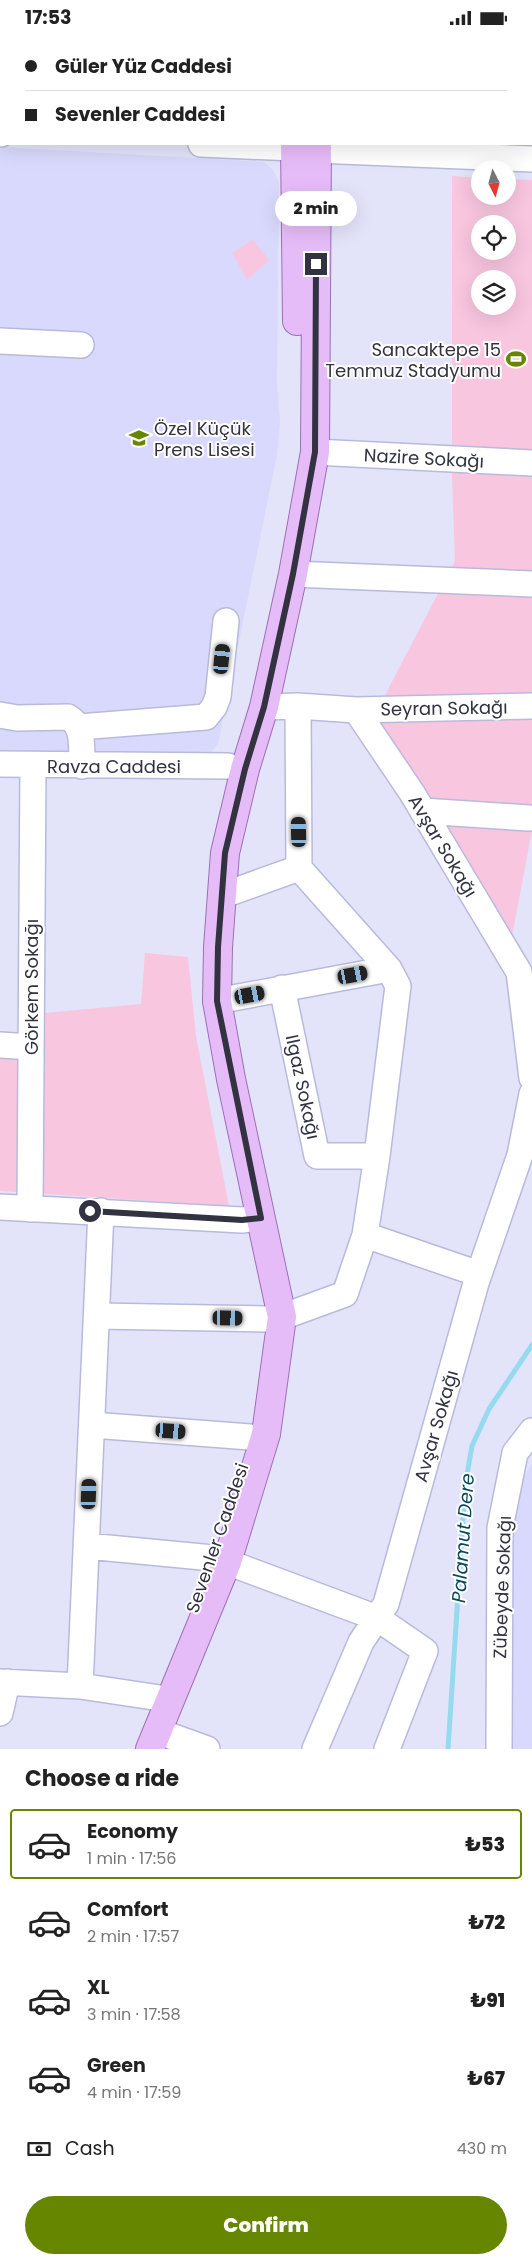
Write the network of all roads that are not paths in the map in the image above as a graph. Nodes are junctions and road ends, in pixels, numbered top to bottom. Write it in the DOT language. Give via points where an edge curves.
graph roads {
  1 [pos="236,145"];
  2 [pos="305,147"];
  3 [pos="532,159"];
  4 [pos="0,341"];
  5 [pos="80,345"];
  6 [pos="315,452"];
  7 [pos="532,463"];
  8 [pos="293,574"];
  9 [pos="532,584"];
  10 [pos="226,621"];
  11 [pos="298,706"];
  12 [pos="532,706"];
  13 [pos="264,707"];
  14 [pos="356,710"];
  15 [pos="0,715"];
  16 [pos="79,727"];
  17 [pos="0,764"];
  18 [pos="33,766"];
  19 [pos="82,766"];
  20 [pos="236,768"];
  21 [pos="423,811"];
  22 [pos="529,818"];
  23 [pos="300,868"];
  24 [pos="221,896"];
  25 [pos="389,969"];
  26 [pos="525,974"];
  27 [pos="282,988"];
  28 [pos="217,1001"];
  29 [pos="0,1045"];
  30 [pos="31,1047"];
  31 [pos="532,1078"];
  32 [pos="532,1093"];
  33 [pos="378,1156"];
  34 [pos="0,1207"];
  35 [pos="30,1209"];
  36 [pos="102,1211"];
  37 [pos="252,1219"];
  38 [pos="365,1235"];
  39 [pos="479,1274"];
  40 [pos="97,1316"];
  41 [pos="274,1318"];
  42 [pos="92,1425"];
  43 [pos="532,1431"];
  44 [pos="250,1437"];
  45 [pos="87,1546"];
  46 [pos="220,1560"];
  47 [pos="377,1618"];
  48 [pos="4,1682"];
  49 [pos="80,1686"];
  50 [pos="165,1700"];
  51 [pos="0,1713"];
  52 [pos="154,1740"];
  53 [pos="137,1749"];
  54 [pos="207,1749"];
  55 [pos="315,1749"];
  56 [pos="387,1749"];
  57 [pos="499,1749"];
  1 -- 2 [label="street"];
  2 -- 3 [label="street"];
  2 -- 6 [label="main road, Sevenler Caddesi"];
  2 -- 20 [label="main road, Sevenler Caddesi" via="299,453 269,629"];
  4 -- 5 [label="street"];
  6 -- 7 [label="street, Nazire Sokağı"];
  6 -- 8 [label="main road, Sevenler Caddesi"];
  8 -- 9 [label="street"];
  8 -- 13 [label="main road, Sevenler Caddesi"];
  10 -- 16 [label="street" via="218,697 206,717"];
  11 -- 13 [label="street"];
  11 -- 14 [label="street"];
  11 -- 23 [label="street"];
  12 -- 14 [label="street, Seyran Sokağı"];
  13 -- 20 [label="main road, Sevenler Caddesi"];
  14 -- 21 [label="street, Avşar Sokağı"];
  15 -- 16 [label="street" via="68,717"];
  16 -- 19 [label="street"];
  17 -- 18 [label="street, Ravza Caddesi"];
  18 -- 19 [label="street, Ravza Caddesi"];
  18 -- 30 [label="street, Görkem Sokağı"];
  19 -- 20 [label="street, Ravza Caddesi"];
  20 -- 24 [label="main road, Sevenler Caddesi"];
  20 -- 37 [label="main road, Sevenler Caddesi" via="208,863 199,961 204,1009"];
  21 -- 22 [label="street"];
  21 -- 26 [label="street, Avşar Sokağı"];
  23 -- 24 [label="street"];
  23 -- 25 [label="street"];
  24 -- 28 [label="main road, Sevenler Caddesi"];
  25 -- 27 [label="street"];
  25 -- 33 [label="street" via="398,985"];
  26 -- 31 [label="street, Avşar Sokağı"];
  27 -- 28 [label="street"];
  27 -- 33 [label="street, Ilgaz Sokağı" via="317,1156"];
  28 -- 37 [label="main road, Sevenler Caddesi"];
  29 -- 30 [label="street"];
  30 -- 35 [label="street, Görkem Sokağı"];
  32 -- 39 [label="street, Avşar Sokağı" via="520,1155"];
  33 -- 38 [label="street"];
  34 -- 35 [label="street"];
  35 -- 36 [label="street"];
  36 -- 37 [label="street"];
  36 -- 40 [label="street"];
  37 -- 41 [label="main road, Sevenler Caddesi"];
  38 -- 39 [label="street"];
  38 -- 41 [label="street" via="345,1294"];
  39 -- 47 [label="street, Avşar Sokağı" via="386,1604"];
  40 -- 41 [label="street"];
  40 -- 42 [label="street"];
  41 -- 44 [label="main road, Sevenler Caddesi"];
  41 -- 46 [label="main road, Sevenler Caddesi" via="266,1434"];
  42 -- 44 [label="street"];
  42 -- 45 [label="street"];
  43 -- 57 [label="street, Zübeyde Sokağı" via="514,1453 500,1528"];
  44 -- 46 [label="main road, Sevenler Caddesi"];
  45 -- 46 [label="street"];
  45 -- 49 [label="street"];
  46 -- 47 [label="street"];
  46 -- 50 [label="main road, Sevenler Caddesi"];
  47 -- 55 [label="street, Avşar Sokağı" via="361,1643"];
  47 -- 56 [label="street" via="425,1651"];
  48 -- 49 [label="street"];
  48 -- 51 [label="street"];
  49 -- 50 [label="street"];
  50 -- 52 [label="main road, Sevenler Caddesi"];
  50 -- 53 [label="main road, Sevenler Caddesi"];
  52 -- 54 [label="street, Sevenler Caddesi"];
}
